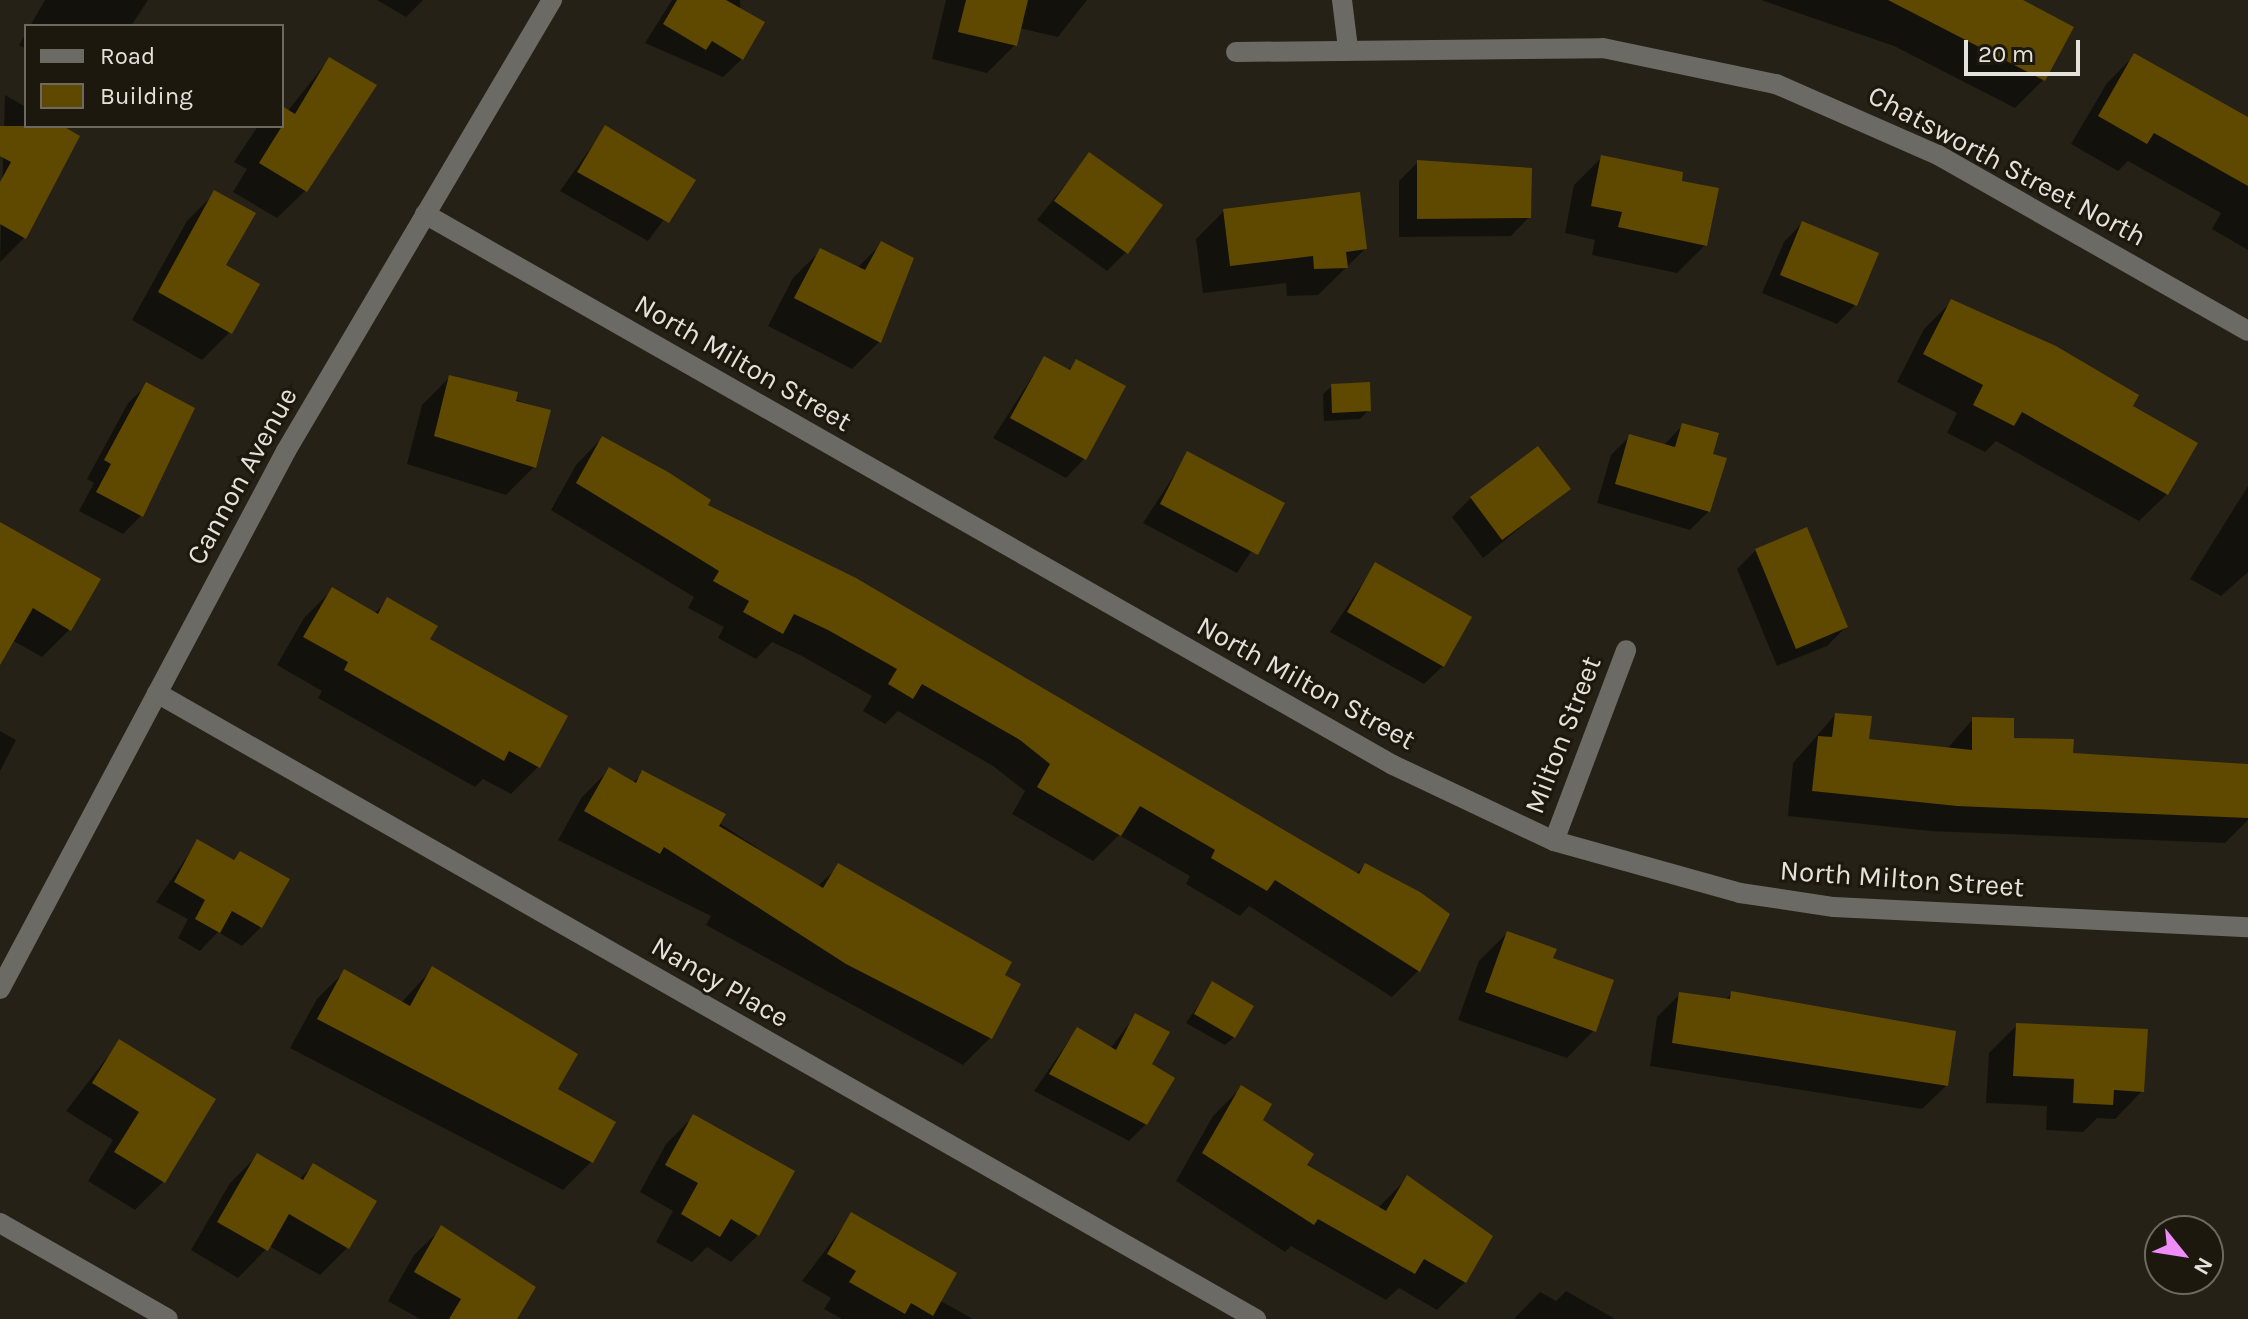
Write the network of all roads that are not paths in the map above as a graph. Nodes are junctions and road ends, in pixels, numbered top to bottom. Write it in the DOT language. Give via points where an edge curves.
graph roads {
  1 [pos="552,0"];
  2 [pos="1342,0"];
  3 [pos="1348,48"];
  4 [pos="1236,52"];
  5 [pos="425,214"];
  6 [pos="2248,331"];
  7 [pos="1626,650"];
  8 [pos="157,693"];
  9 [pos="1554,841"];
  10 [pos="2248,927"];
  11 [pos="0,989"];
  12 [pos="0,1223"];
  13 [pos="168,1319"];
  14 [pos="1256,1319"];
  1 -- 5 [label="street, Cannon Avenue"];
  2 -- 3 [label="street"];
  3 -- 4 [label="street, Chatsworth Street North"];
  3 -- 6 [label="street, Chatsworth Street North" via="1603,48 1776,84 1938,155"];
  5 -- 8 [label="street, Cannon Avenue" via="286,451"];
  5 -- 9 [label="street, North Milton Street" via="1393,765"];
  7 -- 9 [label="street, Milton Street"];
  8 -- 11 [label="street, Cannon Avenue"];
  8 -- 14 [label="street, Nancy Place"];
  9 -- 10 [label="street, North Milton Street" via="1698,883 1834,907"];
  12 -- 13 [label="street"];
}
